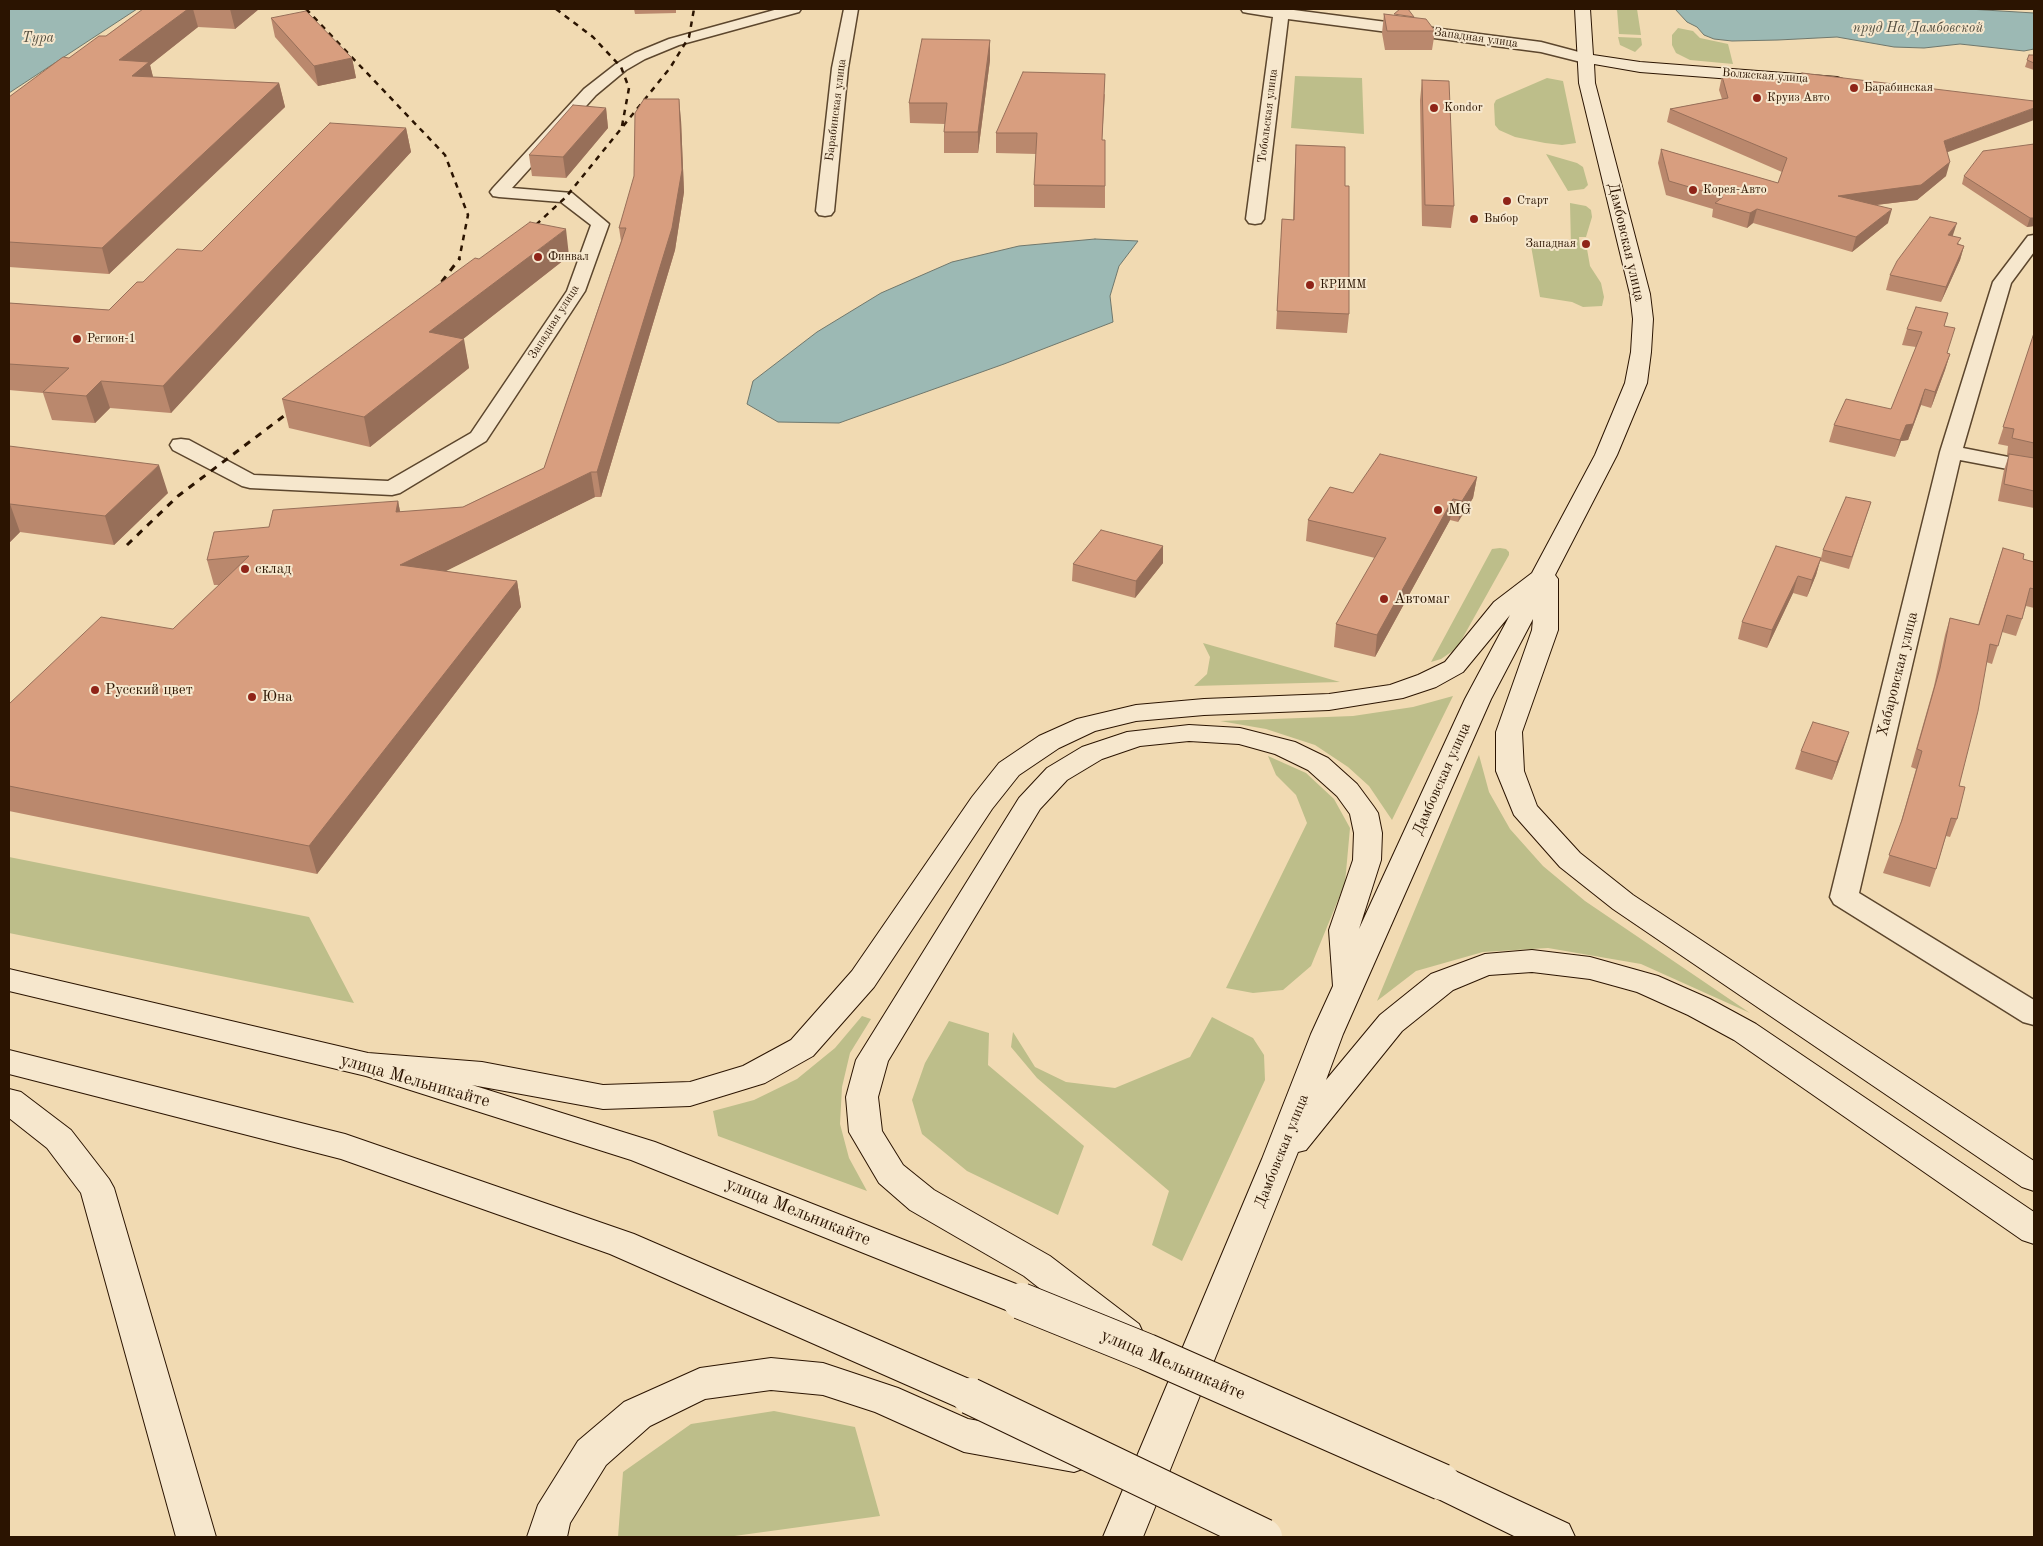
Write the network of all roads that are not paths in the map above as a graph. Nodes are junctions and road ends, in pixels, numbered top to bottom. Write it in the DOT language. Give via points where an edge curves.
graph roads {
  1 [pos="794,9"];
  2 [pos="850,9"];
  3 [pos="1248,9"];
  4 [pos="1582,9"];
  5 [pos="1281,12"];
  6 [pos="1585,58"];
  7 [pos="1850,82"];
  8 [pos="825,211"];
  9 [pos="1255,219"];
  10 [pos="2034,240"];
  11 [pos="181,444"];
  12 [pos="1951,452"];
  13 [pos="2034,468"];
  14 [pos="1546,572"];
  15 [pos="9,980"];
  16 [pos="1347,991"];
  17 [pos="2034,1014"];
  18 [pos="9,1062"];
  19 [pos="368,1065"];
  20 [pos="9,1101"];
  21 [pos="1279,1159"];
  22 [pos="2034,1178"];
  23 [pos="2034,1230"];
  24 [pos="1147,1352"];
  25 [pos="1111,1462"];
  26 [pos="196,1537"];
  27 [pos="547,1537"];
  28 [pos="1123,1537"];
  29 [pos="1264,1537"];
  30 [pos="1555,1537"];
  1 -- 11 [label="street, Западная улица" via="689,37 621,67 590,92 499,192 566,197 600,224 576,292 479,438 392,488 250,481"];
  2 -- 8 [label="street, Барабинская улица" via="840,68"];
  3 -- 5 [label="street, Западная улица"];
  4 -- 6 [label="main road, Дамбовская улица"];
  5 -- 6 [label="street, Западная улица" via="1541,47"];
  5 -- 9 [label="street, Тобольская улица"];
  6 -- 7 [label="main road, Волжская улица" via="1640,67"];
  6 -- 14 [label="main road, Дамбовская улица" via="1587,83 1640,294 1643,319 1641,352 1636,383 1624,416"];
  10 -- 12 [label="street, Хабаровская улица" via="2002,282"];
  12 -- 13 [label="street"];
  12 -- 17 [label="street, Хабаровская улица" via="1844,896"];
  14 -- 16 [label="main road, Дамбовская улица" via="1478,699"];
  14 -- 19 [label="main road" via="1503,606 1454,667 1428,682 1394,692 1328,702 1136,713 1086,725 1049,742 1009,769 863,979 802,1048 754,1075 690,1094 604,1097 482,1074"];
  14 -- 22 [label="main road" via="1545,630 1509,732 1510,771 1524,809 1570,860 1623,902"];
  15 -- 19 [label="main road, улица Мельникайте"];
  16 -- 21 [label="main road, Дамбовская улица"];
  16 -- 24 [label="main road, bridge" via="1344,930 1367,860 1368,833 1364,813 1347,790 1318,764 1285,748 1240,736 1189,733 1137,738 1092,753 1057,774 1028,804 872,1060 862,1097 866,1132 891,1174 922,1200 1037,1266"];
  18 -- 25 [label="main road, bridge" via="345,1147 622,1244 970,1396"];
  19 -- 24 [label="main road, улица Мельникайте, bridge" via="643,1151"];
  20 -- 26 [label="main road" via="59,1139 97,1188"];
  21 -- 23 [label="main road" via="1391,1024 1442,982 1485,965 1532,961 1590,968 1647,984 1699,1007 1745,1032"];
  21 -- 28 [label="main road, Дамбовская улица"];
  24 -- 30 [label="main road, улица Мельникайте, bridge" via="1442,1482"];
  25 -- 27 [label="main road, bridge" via="964,1435 885,1399 823,1380 771,1374 700,1384 636,1414 592,1453 552,1518"];
  25 -- 29 [label="main road, bridge"];
}
